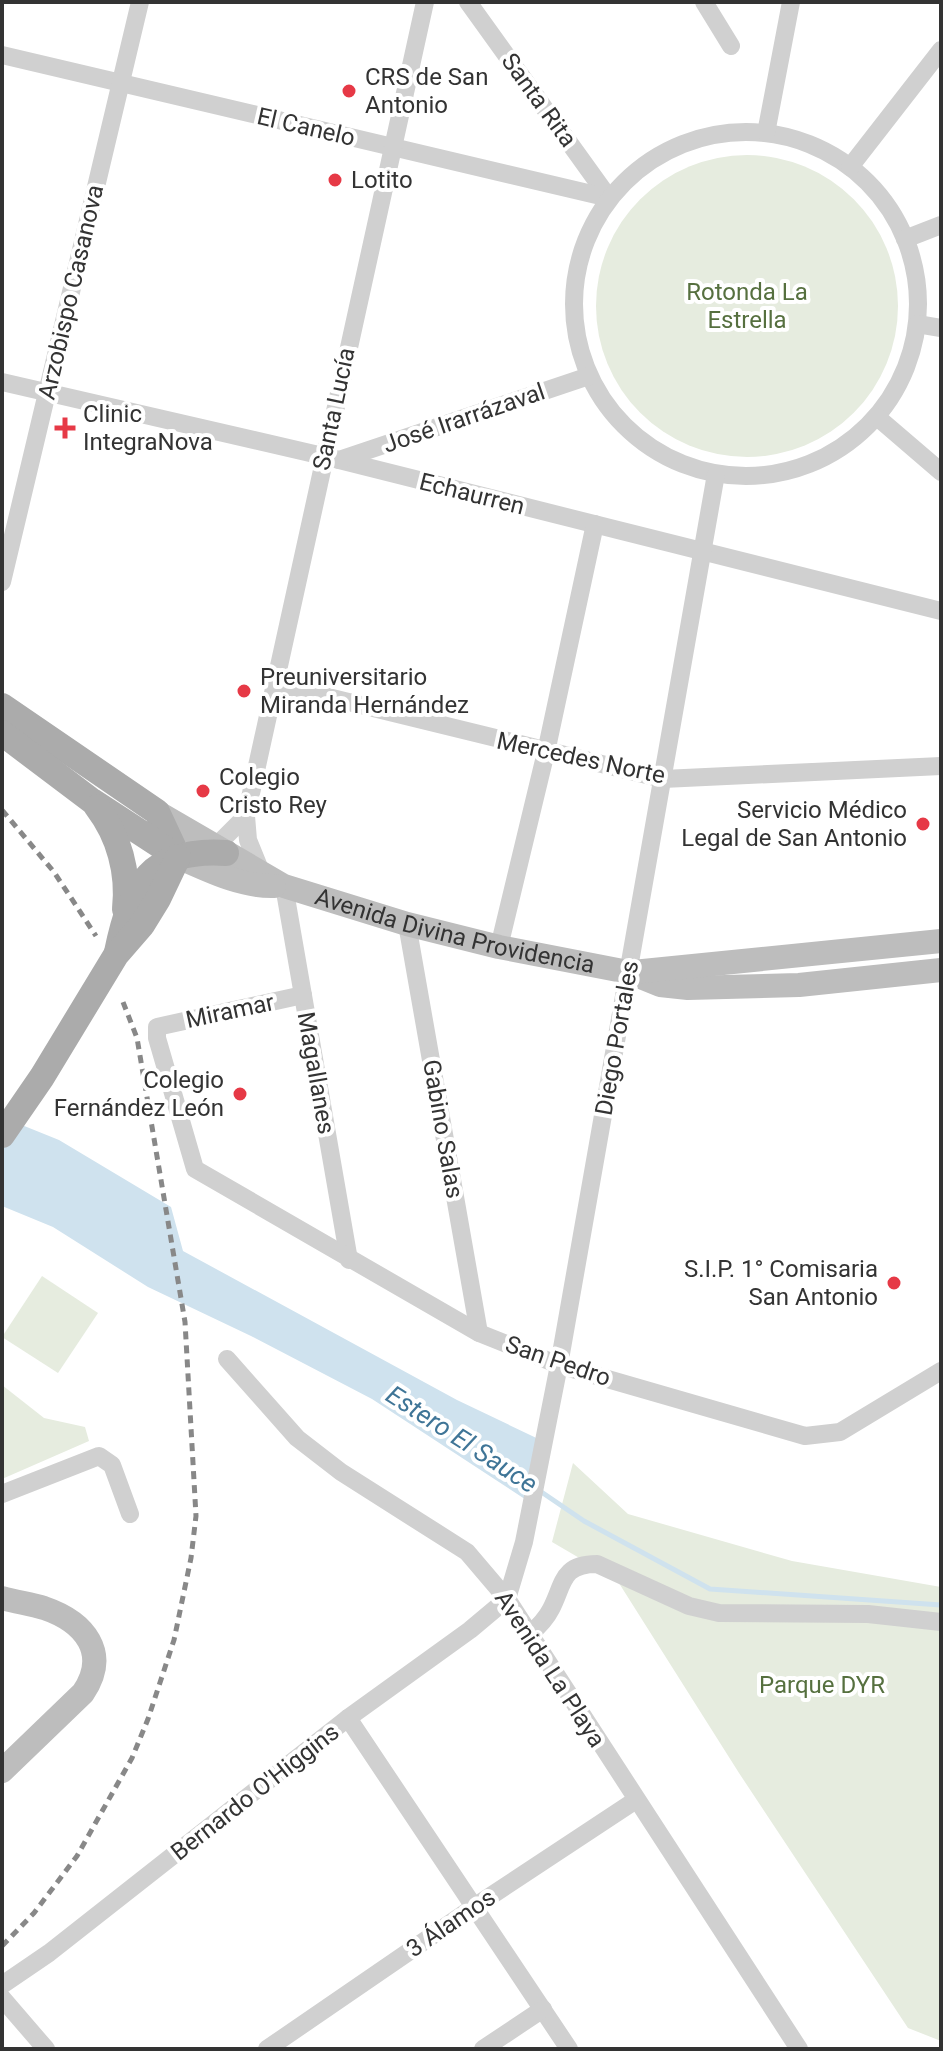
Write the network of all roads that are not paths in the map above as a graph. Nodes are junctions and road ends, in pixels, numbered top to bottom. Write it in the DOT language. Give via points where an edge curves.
graph roads {
  1 [pos="140,2"];
  2 [pos="425,2"];
  3 [pos="468,2"];
  4 [pos="704,2"];
  5 [pos="791,2"];
  6 [pos="731,46"];
  7 [pos="941,50"];
  8 [pos="2,55"];
  9 [pos="121,83"];
  10 [pos="766,133"];
  11 [pos="391,147"];
  12 [pos="850,167"];
  13 [pos="609,198"];
  14 [pos="941,225"];
  15 [pos="905,239"];
  16 [pos="917,324"];
  17 [pos="941,328"];
  18 [pos="589,376"];
  19 [pos="2,382"];
  20 [pos="47,393"];
  21 [pos="877,417"];
  22 [pos="331,458"];
  23 [pos="941,472"];
  24 [pos="716,474"];
  25 [pos="595,524"];
  26 [pos="703,552"];
  27 [pos="2,582"];
  28 [pos="941,611"];
  29 [pos="275,684"];
  30 [pos="2,706"];
  31 [pos="2,733"];
  32 [pos="546,752"];
  33 [pos="941,766"];
  34 [pos="663,779"];
  35 [pos="92,801"];
  36 [pos="157,812"];
  37 [pos="246,816"];
  38 [pos="221,850"];
  39 [pos="178,857"];
  40 [pos="261,872"];
  41 [pos="284,886"];
  42 [pos="123,920"];
  43 [pos="407,924"];
  44 [pos="941,941"];
  45 [pos="499,947"];
  46 [pos="116,955"];
  47 [pos="941,970"];
  48 [pos="628,972"];
  49 [pos="303,995"];
  50 [pos="2,1135"];
  51 [pos="195,1169"];
  52 [pos="349,1260"];
  53 [pos="479,1333"];
  54 [pos="227,1359"];
  55 [pos="559,1365"];
  56 [pos="941,1371"];
  57 [pos="2,1494"];
  58 [pos="130,1514"];
  59 [pos="2,1598"];
  60 [pos="507,1599"];
  61 [pos="941,1622"];
  62 [pos="530,1634"];
  63 [pos="348,1718"];
  64 [pos="2,1771"];
  65 [pos="636,1800"];
  66 [pos="474,1907"];
  67 [pos="2,1985"];
  68 [pos="2,1998"];
  69 [pos="543,2009"];
  70 [pos="46,2049"];
  71 [pos="267,2049"];
  72 [pos="483,2049"];
  73 [pos="569,2049"];
  74 [pos="799,2049"];
  1 -- 9 [label="street, Arzobispo Casanova"];
  2 -- 11 [label="street, Santa Lucía"];
  3 -- 13 [label="street, Santa Rita"];
  4 -- 6 [label="street"];
  5 -- 10 [label="street"];
  7 -- 12 [label="street"];
  8 -- 9 [label="street, El Canelo"];
  9 -- 11 [label="street, El Canelo"];
  9 -- 20 [label="street, Arzobispo Casanova"];
  10 -- 12 [label="street" via="817,148"];
  10 -- 13 [label="street" via="718,134 672,148"];
  11 -- 13 [label="street, El Canelo"];
  11 -- 22 [label="street, Santa Lucía"];
  12 -- 15 [label="street" via="877,192"];
  13 -- 18 [label="street" via="589,232 574,287 577,341"];
  14 -- 15 [label="street"];
  15 -- 16 [label="street" via="917,281"];
  16 -- 17 [label="street"];
  16 -- 21 [label="street" via="904,374"];
  18 -- 22 [label="street, José Irarrázaval"];
  18 -- 24 [label="street" via="633,435 681,464"];
  19 -- 20 [label="street, Echaurren"];
  20 -- 22 [label="street, Echaurren"];
  20 -- 27 [label="street, Arzobispo Casanova"];
  21 -- 23 [label="street"];
  21 -- 24 [label="street" via="844,447 804,467 770,475"];
  22 -- 25 [label="street, Echaurren"];
  22 -- 29 [label="street, Santa Lucía"];
  24 -- 26 [label="street, Diego Portales"];
  25 -- 26 [label="street, Echaurren"];
  25 -- 32 [label="street"];
  26 -- 28 [label="street, Echaurren"];
  26 -- 34 [label="street, Diego Portales"];
  29 -- 32 [label="street, Mercedes Norte"];
  29 -- 37 [label="street, Santa Lucía"];
  30 -- 36 [label="main road, Avenida Divina Providencia"];
  31 -- 35 [label="main road, Avenida Divina Providencia"];
  32 -- 34 [label="street, Mercedes Norte"];
  32 -- 45 [label="street"];
  33 -- 34 [label="street, Mercedes Norte"];
  34 -- 48 [label="street, Diego Portales"];
  35 -- 39 [label="main road, Avenida Divina Providencia"];
  35 -- 42 [label="main road" via="110,826 121,855"];
  36 -- 38 [label="street, Avenida Divina Providencia"];
  36 -- 39 [label="main road"];
  37 -- 38 [label="street"];
  37 -- 40 [label="street, Santa Lucía" via="248,840"];
  38 -- 39 [label="main road"];
  38 -- 40 [label="street, Avenida Divina Providencia"];
  39 -- 41 [label="street, Avenida Divina Providencia" via="223,876"];
  39 -- 42 [label="main road" via="151,871"];
  39 -- 46 [label="main road" via="142,925"];
  40 -- 41 [label="street, Avenida Divina Providencia"];
  41 -- 43 [label="street, Avenida Divina Providencia"];
  41 -- 49 [label="street, Magallanes"];
  42 -- 46 [label="main road"];
  43 -- 45 [label="street, Avenida Divina Providencia"];
  43 -- 53 [label="street, Gabino Salas"];
  44 -- 48 [label="street, Avenida Divina Providencia"];
  45 -- 48 [label="street, Avenida Divina Providencia"];
  46 -- 50 [label="main road"];
  47 -- 48 [label="street, Avenida Divina Providencia" via="799,985 688,988 660,985"];
  48 -- 55 [label="street, Diego Portales"];
  49 -- 51 [label="street, Miramar" via="157,1027"];
  49 -- 52 [label="street, Magallanes"];
  51 -- 52 [label="street, San Pedro"];
  52 -- 53 [label="street, San Pedro"];
  53 -- 55 [label="street, San Pedro"];
  54 -- 60 [label="street, Avenida La Playa" via="297,1438 467,1552"];
  55 -- 56 [label="street, San Pedro" via="816,1436 851,1427"];
  55 -- 60 [label="street, Diego Portales" via="524,1542"];
  57 -- 58 [label="street" via="99,1456 112,1465"];
  59 -- 64 [label="street" via="67,1618 84,1633 94,1653 83,1693"];
  60 -- 62 [label="street, Avenida La Playa"];
  60 -- 63 [label="street, Bernardo O'Higgins"];
  61 -- 62 [label="street" via="868,1614 719,1613 689,1606 590,1564 563,1579 548,1614"];
  62 -- 65 [label="street, Avenida La Playa"];
  63 -- 66 [label="street"];
  63 -- 67 [label="street, Bernardo O'Higgins"];
  65 -- 66 [label="street, 3 Álamos"];
  65 -- 74 [label="street, Avenida La Playa"];
  66 -- 69 [label="street"];
  66 -- 71 [label="street, 3 Álamos"];
  68 -- 70 [label="street"];
  69 -- 72 [label="street"];
  69 -- 73 [label="street"];
}
